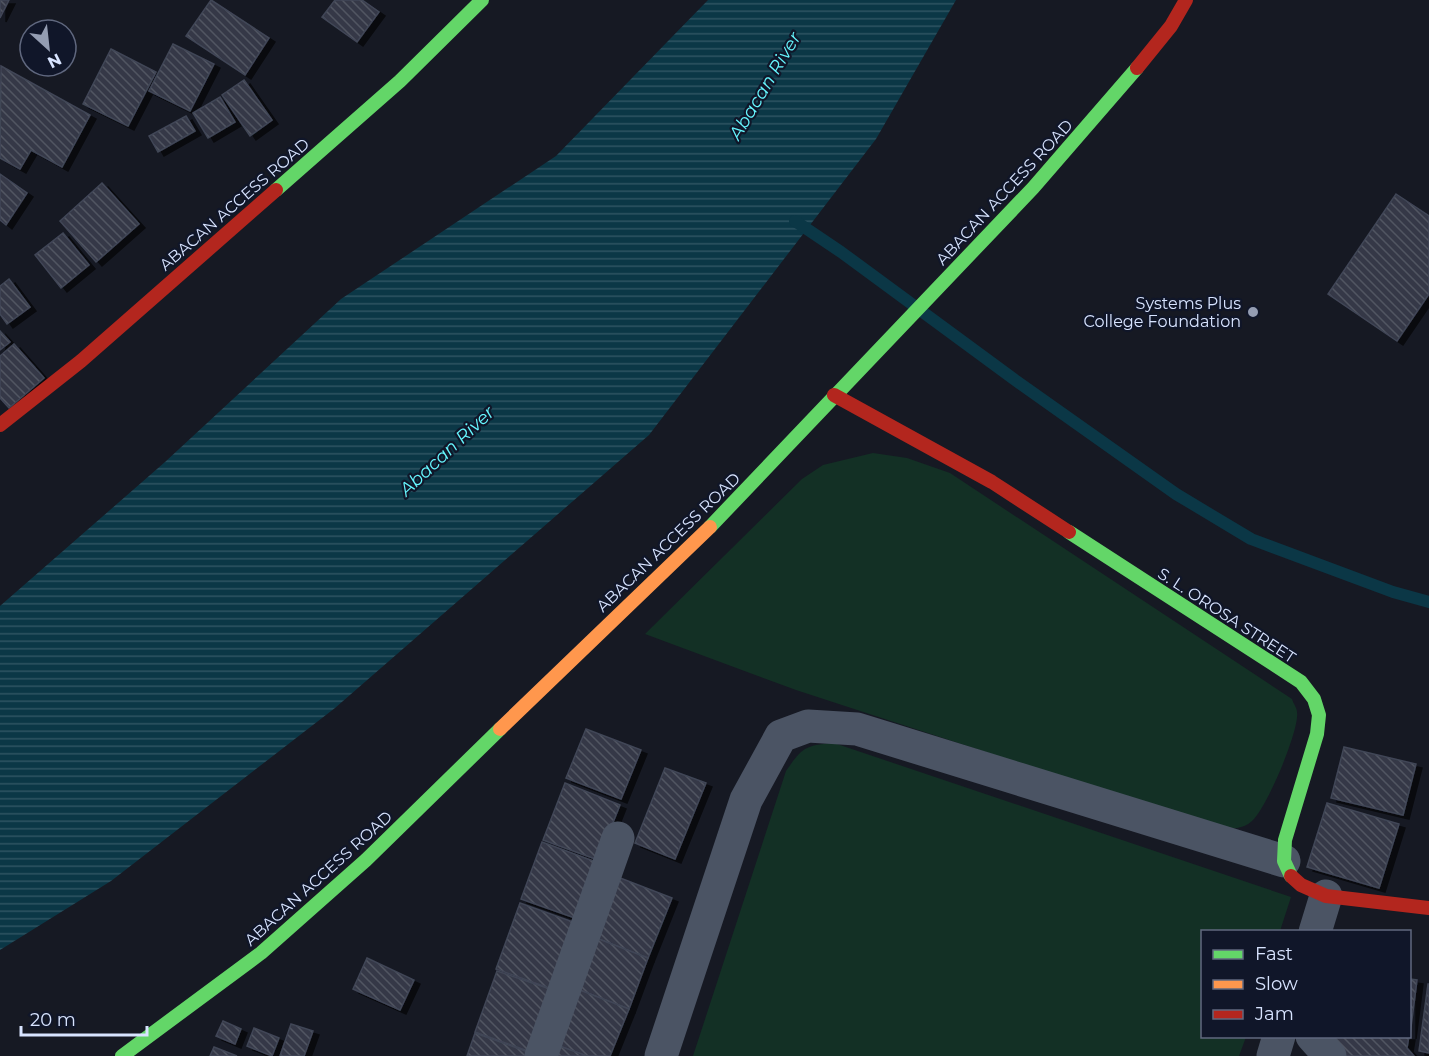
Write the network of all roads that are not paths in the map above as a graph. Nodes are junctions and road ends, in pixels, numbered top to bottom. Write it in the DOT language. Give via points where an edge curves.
graph roads {
  1 [pos="482,0"];
  2 [pos="1186,0"];
  3 [pos="834,395"];
  4 [pos="0,425"];
  5 [pos="618,838"];
  6 [pos="1284,861"];
  7 [pos="1326,896"];
  8 [pos="1429,908"];
  9 [pos="1316,930"];
  10 [pos="1278,1038"];
  11 [pos="1314,1038"];
  12 [pos="122,1056"];
  13 [pos="541,1056"];
  14 [pos="661,1056"];
  15 [pos="1273,1056"];
  16 [pos="1330,1056"];
  1 -- 4 [label="street, ABACAN ACCESS ROAD" via="400,81 81,361"];
  2 -- 3 [label="street, ABACAN ACCESS ROAD" via="1171,26 1123,86 1033,188"];
  3 -- 6 [label="street, S. L. OROSA STREET" via="992,482 1301,682 1314,699 1319,716 1317,734 1289,821"];
  3 -- 12 [label="street, ABACAN ACCESS ROAD" via="703,534 366,860 261,953"];
  5 -- 13 [label="street"];
  6 -- 7 [label="street" via="1290,875 1301,885"];
  6 -- 14 [label="street" via="856,729 808,726 781,736 746,800"];
  7 -- 8 [label="street"];
  7 -- 9 [label="street"];
  10 -- 15 [label="street"];
  11 -- 16 [label="street"];
}
